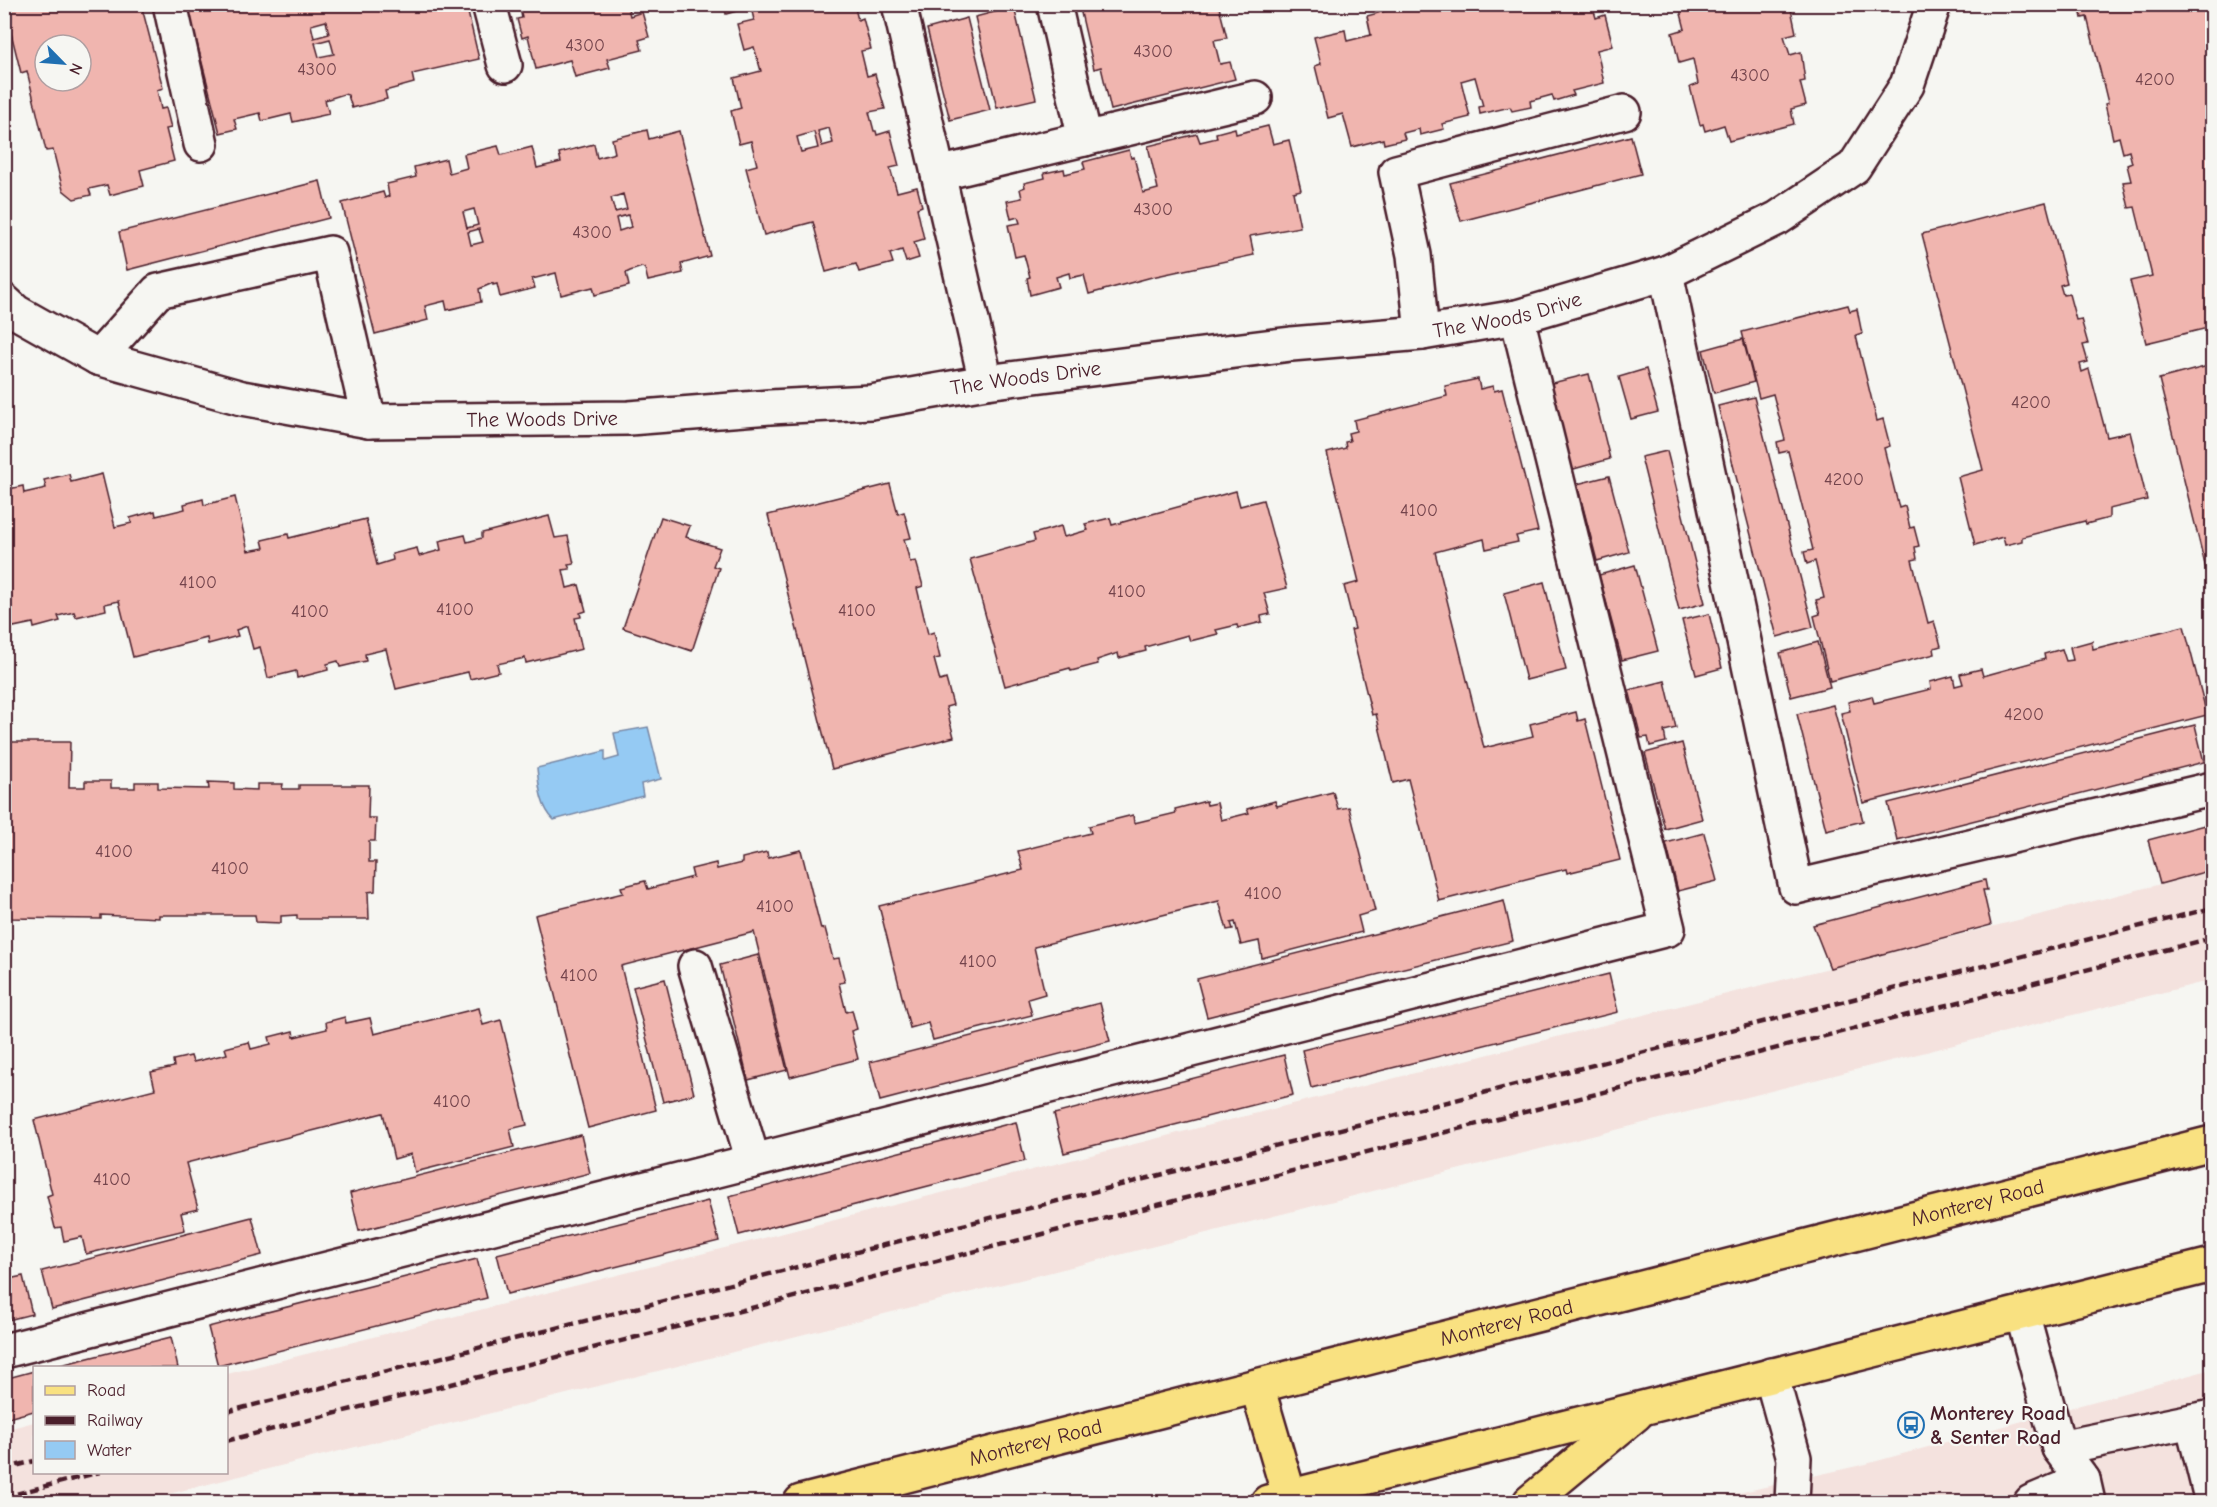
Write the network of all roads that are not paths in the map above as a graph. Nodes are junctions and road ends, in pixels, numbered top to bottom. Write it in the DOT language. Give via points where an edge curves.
graph roads {
  1 [pos="170,4"];
  2 [pos="489,4"];
  3 [pos="899,4"];
  4 [pos="1054,4"];
  5 [pos="1934,4"];
  6 [pos="505,65"];
  7 [pos="1255,98"];
  8 [pos="1624,112"];
  9 [pos="1085,139"];
  10 [pos="201,144"];
  11 [pos="938,174"];
  12 [pos="1666,273"];
  13 [pos="4,301"];
  14 [pos="1517,317"];
  15 [pos="1422,333"];
  16 [pos="98,358"];
  17 [pos="986,382"];
  18 [pos="369,421"];
  19 [pos="2212,789"];
  20 [pos="694,966"];
  21 [pos="2212,1143"];
  22 [pos="753,1161"];
  23 [pos="2212,1265"];
  24 [pos="2022,1313"];
  25 [pos="4,1351"];
  26 [pos="1771,1375"];
  27 [pos="1257,1386"];
  28 [pos="1642,1409"];
  29 [pos="2202,1419"];
  30 [pos="2058,1448"];
  31 [pos="2085,1491"];
  32 [pos="1283,1501"];
  33 [pos="801,1503"];
  34 [pos="1530,1503"];
  35 [pos="1792,1503"];
  36 [pos="2031,1503"];
  37 [pos="2212,1503"];
  1 -- 10 [label="lane"];
  2 -- 6 [label="lane"];
  3 -- 11 [label="lane"];
  4 -- 9 [label="lane"];
  5 -- 12 [label="lane, The Woods Drive" via="1907,85 1854,167 1778,218"];
  7 -- 9 [label="lane"];
  8 -- 15 [label="lane" via="1396,172 1414,255"];
  9 -- 11 [label="lane"];
  11 -- 17 [label="lane"];
  12 -- 14 [label="lane, The Woods Drive"];
  12 -- 19 [label="lane" via="1796,887"];
  13 -- 16 [label="lane, The Woods Drive" via="16,312"];
  14 -- 15 [label="lane, The Woods Drive"];
  14 -- 22 [label="lane" via="1668,929"];
  15 -- 17 [label="lane, The Woods Drive" via="1291,344"];
  16 -- 18 [label="lane, The Woods Drive" via="242,398"];
  16 -- 18 [label="lane" via="158,291 330,254"];
  17 -- 18 [label="lane, The Woods Drive" via="871,402 629,418"];
  20 -- 22 [label="lane"];
  21 -- 27 [label="main road, Monterey Road"];
  22 -- 25 [label="lane"];
  23 -- 24 [label="main road"];
  24 -- 26 [label="main road"];
  24 -- 30 [label="lane"];
  26 -- 28 [label="main road"];
  26 -- 35 [label="lane" via="1794,1458"];
  27 -- 32 [label="main road"];
  27 -- 33 [label="main road, Monterey Road"];
  28 -- 32 [label="main road"];
  28 -- 34 [label="main road"];
  29 -- 30 [label="lane"];
  29 -- 37 [label="lane"];
  30 -- 31 [label="lane"];
  31 -- 36 [label="lane"];
}
